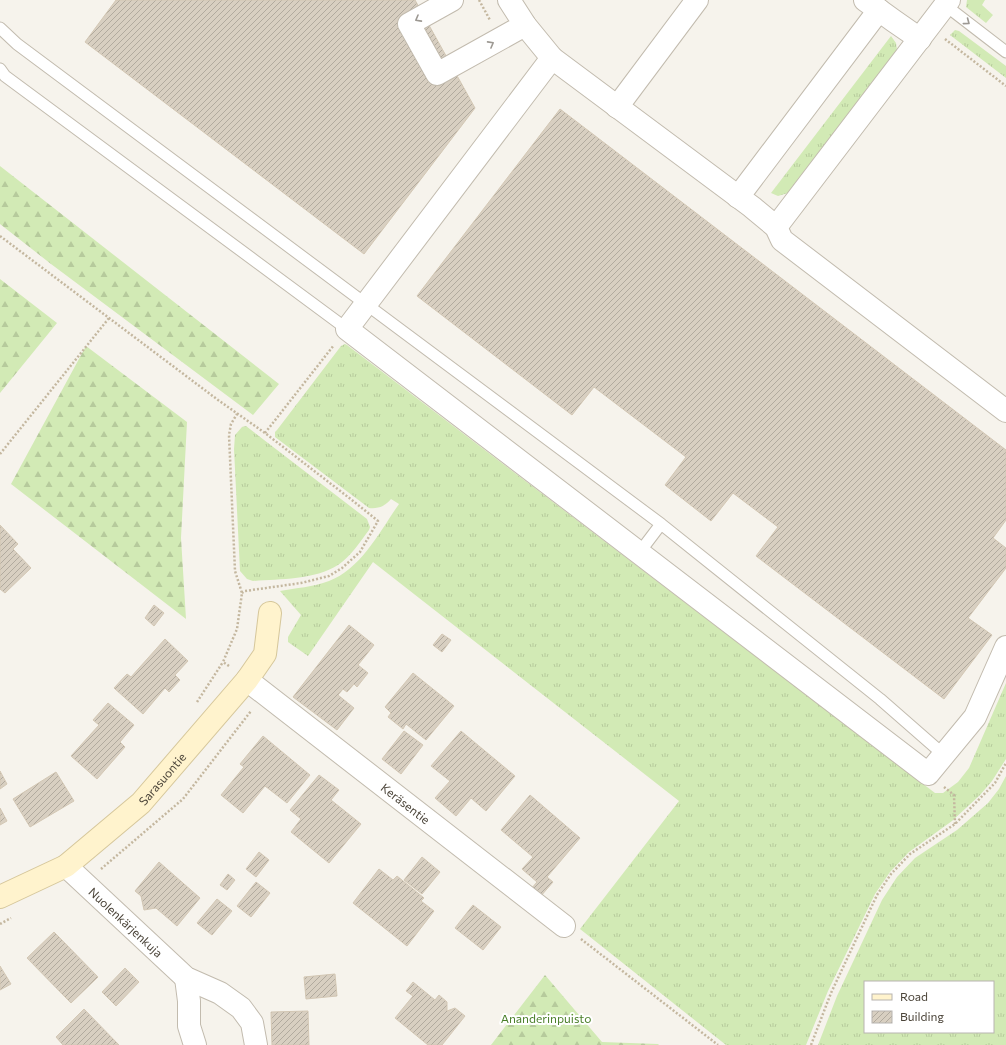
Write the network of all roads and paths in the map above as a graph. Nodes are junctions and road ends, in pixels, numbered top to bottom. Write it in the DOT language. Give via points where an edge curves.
graph roads {
  1 [pos="452,0"];
  2 [pos="509,0"];
  3 [pos="697,0"];
  4 [pos="944,2"];
  5 [pos="872,5"];
  6 [pos="525,25"];
  7 [pos="0,28"];
  8 [pos="924,33"];
  9 [pos="1006,52"];
  10 [pos="552,58"];
  11 [pos="0,69"];
  12 [pos="1006,86"];
  13 [pos="617,107"];
  14 [pos="738,197"];
  15 [pos="776,227"];
  16 [pos="0,236"];
  17 [pos="366,303"];
  18 [pos="109,318"];
  19 [pos="347,329"];
  20 [pos="1006,411"];
  21 [pos="237,414"];
  22 [pos="265,433"];
  23 [pos="0,454"];
  24 [pos="661,524"];
  25 [pos="639,553"];
  26 [pos="242,593"];
  27 [pos="270,613"];
  28 [pos="1006,647"];
  29 [pos="223,662"];
  30 [pos="247,680"];
  31 [pos="194,707"];
  32 [pos="944,754"];
  33 [pos="1006,763"];
  34 [pos="928,774"];
  35 [pos="954,824"];
  36 [pos="66,866"];
  37 [pos="0,897"];
  38 [pos="564,926"];
  39 [pos="186,978"];
  40 [pos="195,1045"];
  41 [pos="256,1045"];
  42 [pos="718,1045"];
  43 [pos="811,1045"];
  1 -- 6 [label="street, one-way" via="409,24 437,74"];
  2 -- 6 [label="street"];
  3 -- 13 [label="street"];
  4 -- 8 [label="street"];
  4 -- 9 [label="lane, one-way"];
  5 -- 8 [label="street"];
  5 -- 14 [label="street"];
  6 -- 10 [label="street"];
  7 -- 17 [label="lane" via="17,44"];
  8 -- 12 [label="path"];
  8 -- 15 [label="street"];
  10 -- 13 [label="street"];
  10 -- 17 [label="street"];
  11 -- 19 [label="lane" via="5,76"];
  13 -- 14 [label="street"];
  14 -- 15 [label="street"];
  15 -- 20 [label="street" via="782,240"];
  16 -- 18 [label="path"];
  17 -- 19 [label="street"];
  17 -- 24 [label="lane"];
  18 -- 21 [label="path"];
  18 -- 23 [label="path"];
  19 -- 22 [label="path"];
  19 -- 25 [label="street"];
  21 -- 22 [label="path"];
  21 -- 26 [label="path" via="231,424 229,435 235,571"];
  22 -- 26 [label="path" via="378,521 360,552 328,576"];
  24 -- 25 [label="lane"];
  24 -- 32 [label="lane" via="874,694"];
  25 -- 34 [label="street"];
  26 -- 29 [label="path" via="237,629"];
  27 -- 30 [label="street, Sarasuontie" via="265,654"];
  28 -- 32 [label="street" via="975,717"];
  29 -- 30 [label="path"];
  29 -- 31 [label="path"];
  30 -- 36 [label="street, Sarasuontie" via="141,802"];
  30 -- 38 [label="street, Keräsentie"];
  32 -- 34 [label="street"];
  33 -- 35 [label="path" via="996,783"];
  34 -- 35 [label="path" via="954,795"];
  35 -- 43 [label="path" via="910,854 891,874 877,895 831,993"];
  36 -- 37 [label="street, Sarasuontie"];
  36 -- 39 [label="street, Nuolenkärjenkuja"];
  38 -- 42 [label="path"];
  39 -- 40 [label="street" via="189,1026"];
  39 -- 41 [label="street, Nuolenkärjenkuja" via="220,993 241,1008 252,1023"];
}
